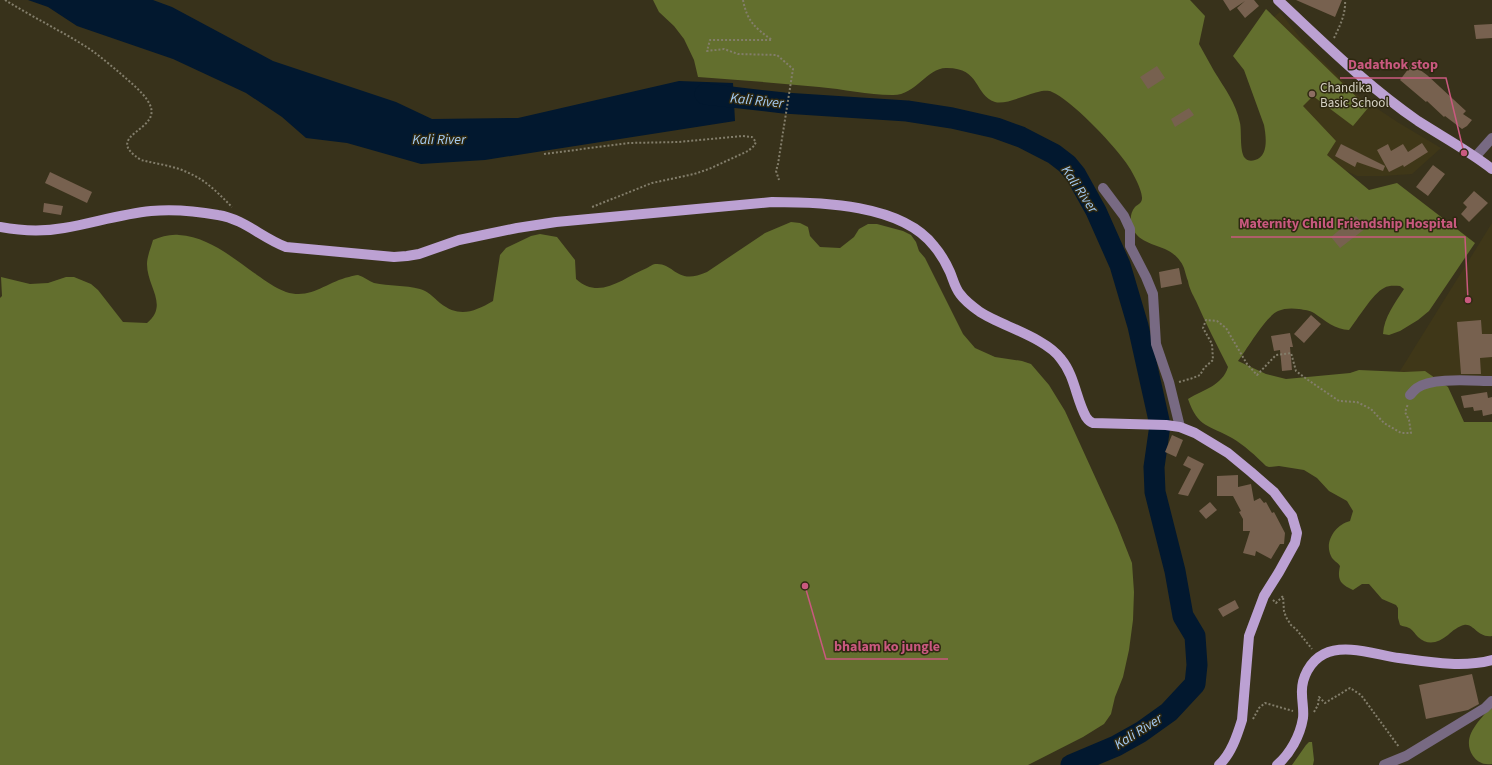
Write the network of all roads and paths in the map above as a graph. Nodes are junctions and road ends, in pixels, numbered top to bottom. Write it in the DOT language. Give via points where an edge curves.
graph roads {
  1 [pos="5,0"];
  2 [pos="743,0"];
  3 [pos="1278,0"];
  4 [pos="1345,0"];
  5 [pos="1329,48"];
  6 [pos="1492,138"];
  7 [pos="544,154"];
  8 [pos="1476,156"];
  9 [pos="1492,169"];
  10 [pos="779,180"];
  11 [pos="1103,188"];
  12 [pos="233,209"];
  13 [pos="586,210"];
  14 [pos="0,227"];
  15 [pos="1492,382"];
  16 [pos="1175,384"];
  17 [pos="1410,395"];
  18 [pos="1180,427"];
  19 [pos="1267,592"];
  20 [pos="1319,657"];
  21 [pos="1492,660"];
  22 [pos="1492,701"];
  23 [pos="1303,712"];
  24 [pos="1238,733"];
  25 [pos="1406,756"];
  26 [pos="1219,765"];
  27 [pos="1277,765"];
  28 [pos="1384,765"];
  1 -- 12 [label="path" via="85,46 127,79 147,100 151,116 147,123 127,140 130,152 140,160 177,168 191,174 210,186"];
  2 -- 10 [label="path" via="753,26 772,40 710,40 707,51 724,48 738,54 777,55 793,69 776,171"];
  3 -- 5 [label="main road"];
  4 -- 5 [label="path" via="1346,8"];
  5 -- 8 [label="main road" via="1372,86 1418,121"];
  6 -- 8 [label="street"];
  7 -- 13 [label="path" via="629,143 678,142 743,136 752,137 756,142 748,150 709,169 652,183"];
  8 -- 9 [label="main road"];
  11 -- 18 [label="street" via="1124,216 1130,229 1130,246 1153,294 1156,344"];
  14 -- 18 [label="main road" via="22,230 52,229 118,216 170,210 220,215 236,220 286,247 394,257 419,254 480,234 556,222 772,202 854,207 885,215 920,232 934,245 960,294 970,304 980,312 1055,351 1068,370 1087,418 1093,423"];
  15 -- 17 [label="street" via="1453,380 1425,384 1416,388"];
  16 -- 17 [label="path" via="1200,375 1214,360 1212,344 1203,328 1206,320 1217,321 1226,328 1256,375 1276,355 1291,353 1296,371 1308,380 1339,400 1357,402 1371,409 1384,423 1401,433 1411,433 1405,412"];
  18 -- 19 [label="main road" via="1210,442 1251,472 1274,492 1292,516 1297,533 1295,543"];
  19 -- 20 [label="path" via="1276,603 1284,596 1286,617"];
  19 -- 24 [label="main road" via="1249,636 1244,704"];
  20 -- 21 [label="main road" via="1329,652 1348,650 1451,663 1478,664"];
  20 -- 23 [label="main road" via="1310,666 1302,685"];
  22 -- 25 [label="street"];
  23 -- 24 [label="path" via="1265,703 1250,724"];
  23 -- 25 [label="path" via="1314,713 1319,697 1325,703 1350,688 1361,695"];
  23 -- 27 [label="main road" via="1295,741"];
  24 -- 26 [label="main road"];
  25 -- 28 [label="street"];
}
